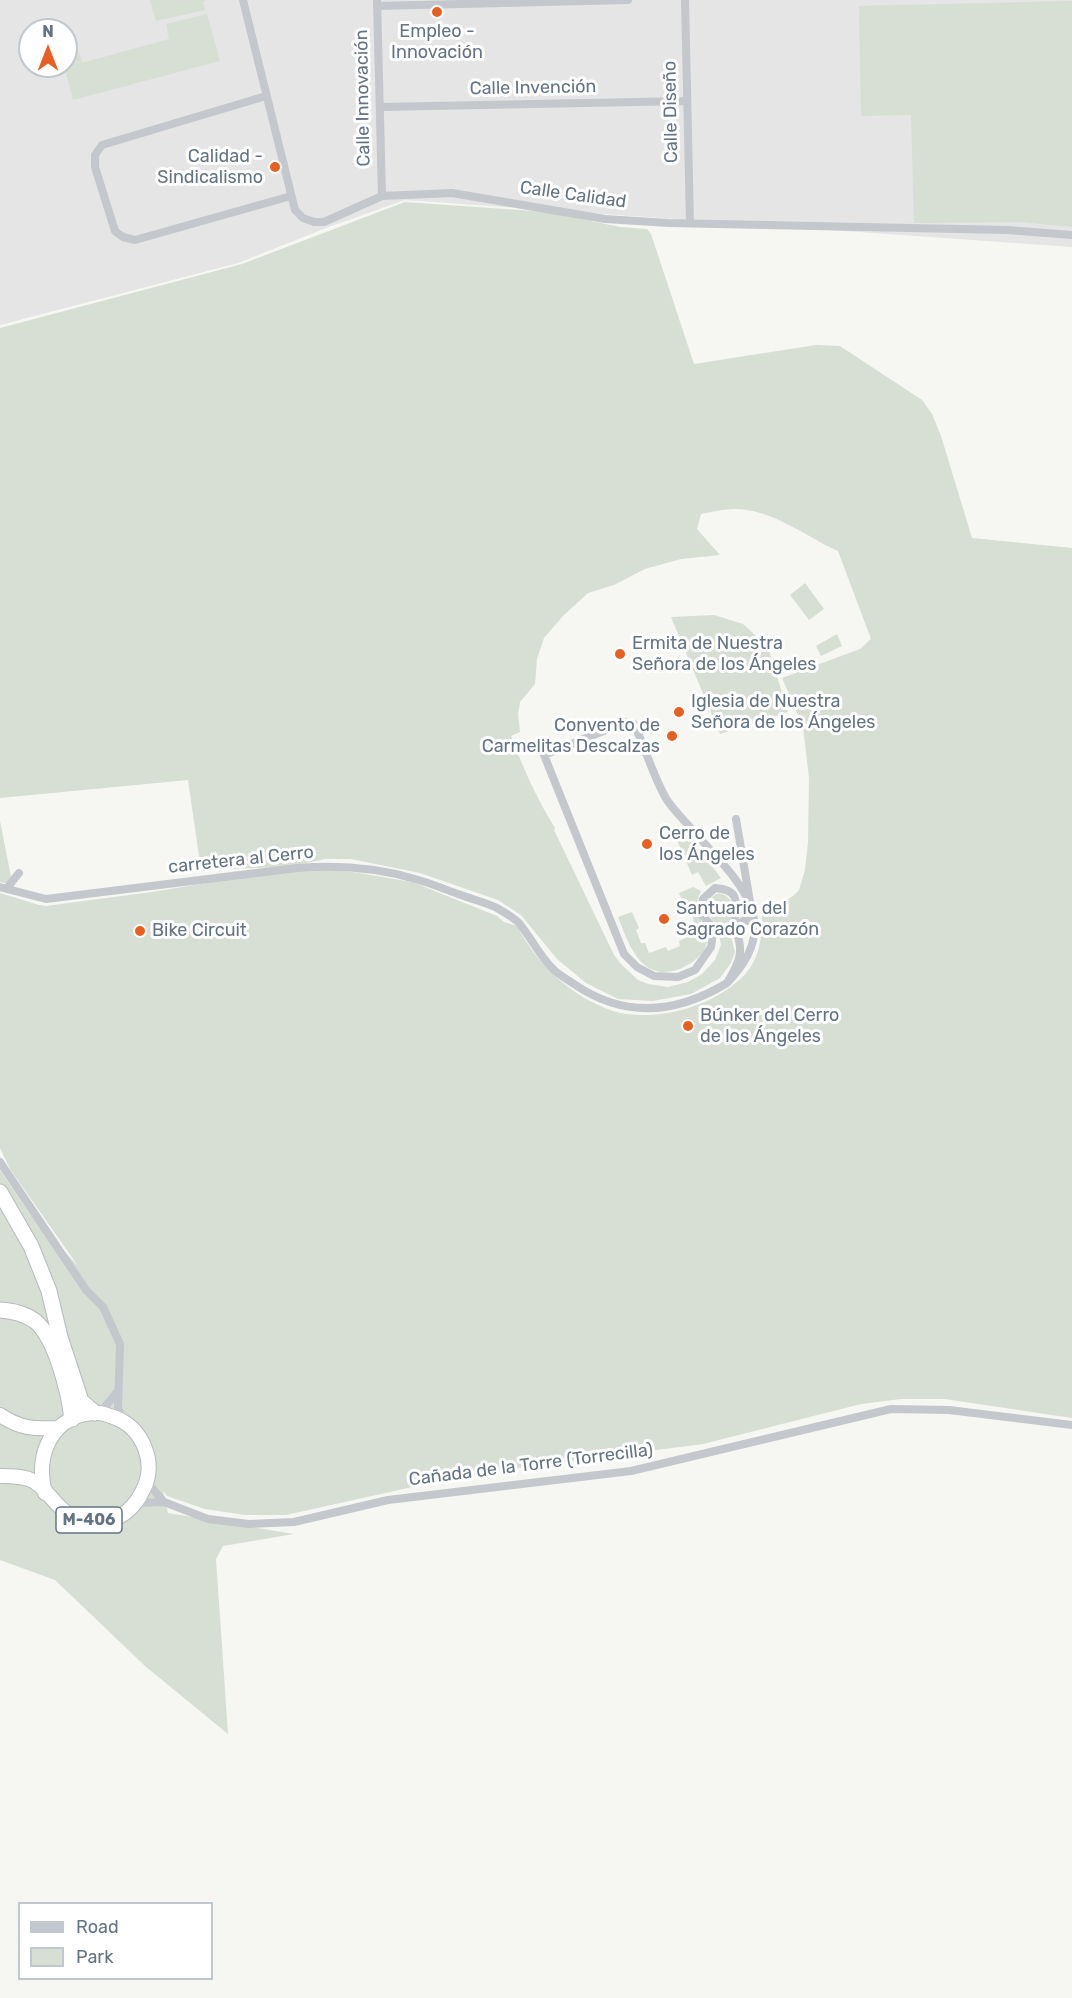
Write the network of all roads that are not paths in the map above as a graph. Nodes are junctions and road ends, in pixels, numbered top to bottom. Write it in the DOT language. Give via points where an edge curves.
graph roads {
  1 [pos="243,0"];
  2 [pos="628,0"];
  3 [pos="685,0"];
  4 [pos="377,3"];
  5 [pos="266,96"];
  6 [pos="687,101"];
  7 [pos="380,107"];
  8 [pos="291,196"];
  9 [pos="382,196"];
  10 [pos="690,223"];
  11 [pos="1072,234"];
  12 [pos="736,819"];
  13 [pos="19,873"];
  14 [pos="4,888"];
  15 [pos="750,902"];
  16 [pos="737,909"];
  17 [pos="756,923"];
  18 [pos="736,928"];
  19 [pos="728,983"];
  20 [pos="0,1162"];
  21 [pos="0,1192"];
  22 [pos="0,1310"];
  23 [pos="118,1390"];
  24 [pos="98,1413"];
  25 [pos="0,1415"];
  26 [pos="72,1419"];
  27 [pos="123,1421"];
  28 [pos="1072,1425"];
  29 [pos="58,1428"];
  30 [pos="0,1476"];
  31 [pos="147,1482"];
  32 [pos="45,1493"];
  33 [pos="164,1502"];
  34 [pos="137,1503"];
  1 -- 5 [label="street, Calle Calidad"];
  2 -- 4 [label="street"];
  3 -- 6 [label="street, Calle Diseño"];
  4 -- 7 [label="street, Calle Innovación"];
  5 -- 8 [label="street, Calle Calidad"];
  5 -- 8 [label="street" via="102,145 95,155 95,167 115,231 135,240"];
  6 -- 7 [label="street, Calle Invención"];
  6 -- 10 [label="street, Calle Diseño"];
  7 -- 9 [label="street, Calle Innovación"];
  8 -- 9 [label="street, Calle Calidad" via="295,210 303,218 324,222"];
  9 -- 10 [label="street, Calle Calidad" via="452,193 605,219"];
  10 -- 11 [label="street, Calle Calidad"];
  12 -- 15 [label="street"];
  13 -- 14 [label="street"];
  14 -- 19 [label="street, carretera al Cerro" via="46,899 297,868 364,870 414,878 496,908 518,922 556,971 609,1003 656,1009 687,1002"];
  15 -- 16 [label="street"];
  15 -- 16 [label="street" via="733,876 667,801 634,724 626,722 544,755 624,954 637,968 654,976 678,977 695,970 711,947 713,933 703,916 703,899 715,888 726,889 733,894"];
  15 -- 17 [label="street"];
  16 -- 18 [label="street"];
  17 -- 18 [label="street" via="744,920"];
  17 -- 19 [label="street" via="753,946 743,967"];
  18 -- 19 [label="street" via="738,963"];
  20 -- 23 [label="street" via="86,1290 103,1307 120,1344"];
  21 -- 24 [label="highway" via="31,1246 49,1291 81,1401"];
  22 -- 26 [label="highway" via="26,1316 49,1339 69,1393"];
  23 -- 24 [label="street"];
  23 -- 27 [label="street"];
  24 -- 26 [label="highway, M-406"];
  24 -- 27 [label="highway, M-406"];
  25 -- 29 [label="highway" via="19,1426"];
  26 -- 29 [label="highway, M-406"];
  27 -- 31 [label="highway, M-406" via="136,1431 146,1450"];
  28 -- 33 [label="street, Cañada de la Torre (Torrecilla)" via="949,1410 891,1409 631,1471 388,1500 294,1522 249,1524 208,1519"];
  29 -- 32 [label="highway, M-406" via="44,1450 41,1478"];
  30 -- 32 [label="highway, M-406" via="25,1478"];
  31 -- 33 [label="street"];
  31 -- 34 [label="highway, M-406"];
  32 -- 34 [label="highway, M-406" via="76,1519 106,1521"];
  33 -- 34 [label="street, Cañada de la Torre (Torrecilla)"];
}
